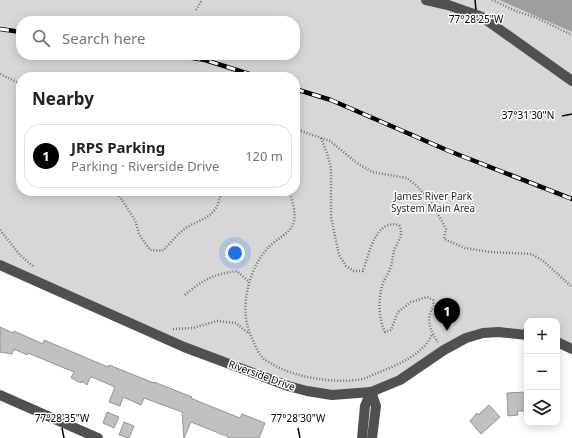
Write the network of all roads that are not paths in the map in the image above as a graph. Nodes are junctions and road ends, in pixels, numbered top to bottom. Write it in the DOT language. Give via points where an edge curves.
graph roads {
  1 [pos="426,0"];
  2 [pos="572,81"];
  3 [pos="0,265"];
  4 [pos="524,335"];
  5 [pos="560,343"];
  6 [pos="572,349"];
  7 [pos="371,392"];
  8 [pos="0,395"];
  9 [pos="98,438"];
  10 [pos="362,438"];
  11 [pos="372,438"];
  1 -- 2 [label="street" via="482,17"];
  3 -- 7 [label="street, Riverside Drive" via="184,347 288,386 332,394"];
  4 -- 7 [label="street, Riverside Drive" via="498,332 466,338 400,380"];
  5 -- 6 [label="street"];
  7 -- 10 [label="street" via="365,406"];
  7 -- 11 [label="street" via="376,406"];
  8 -- 9 [label="street"];
}
